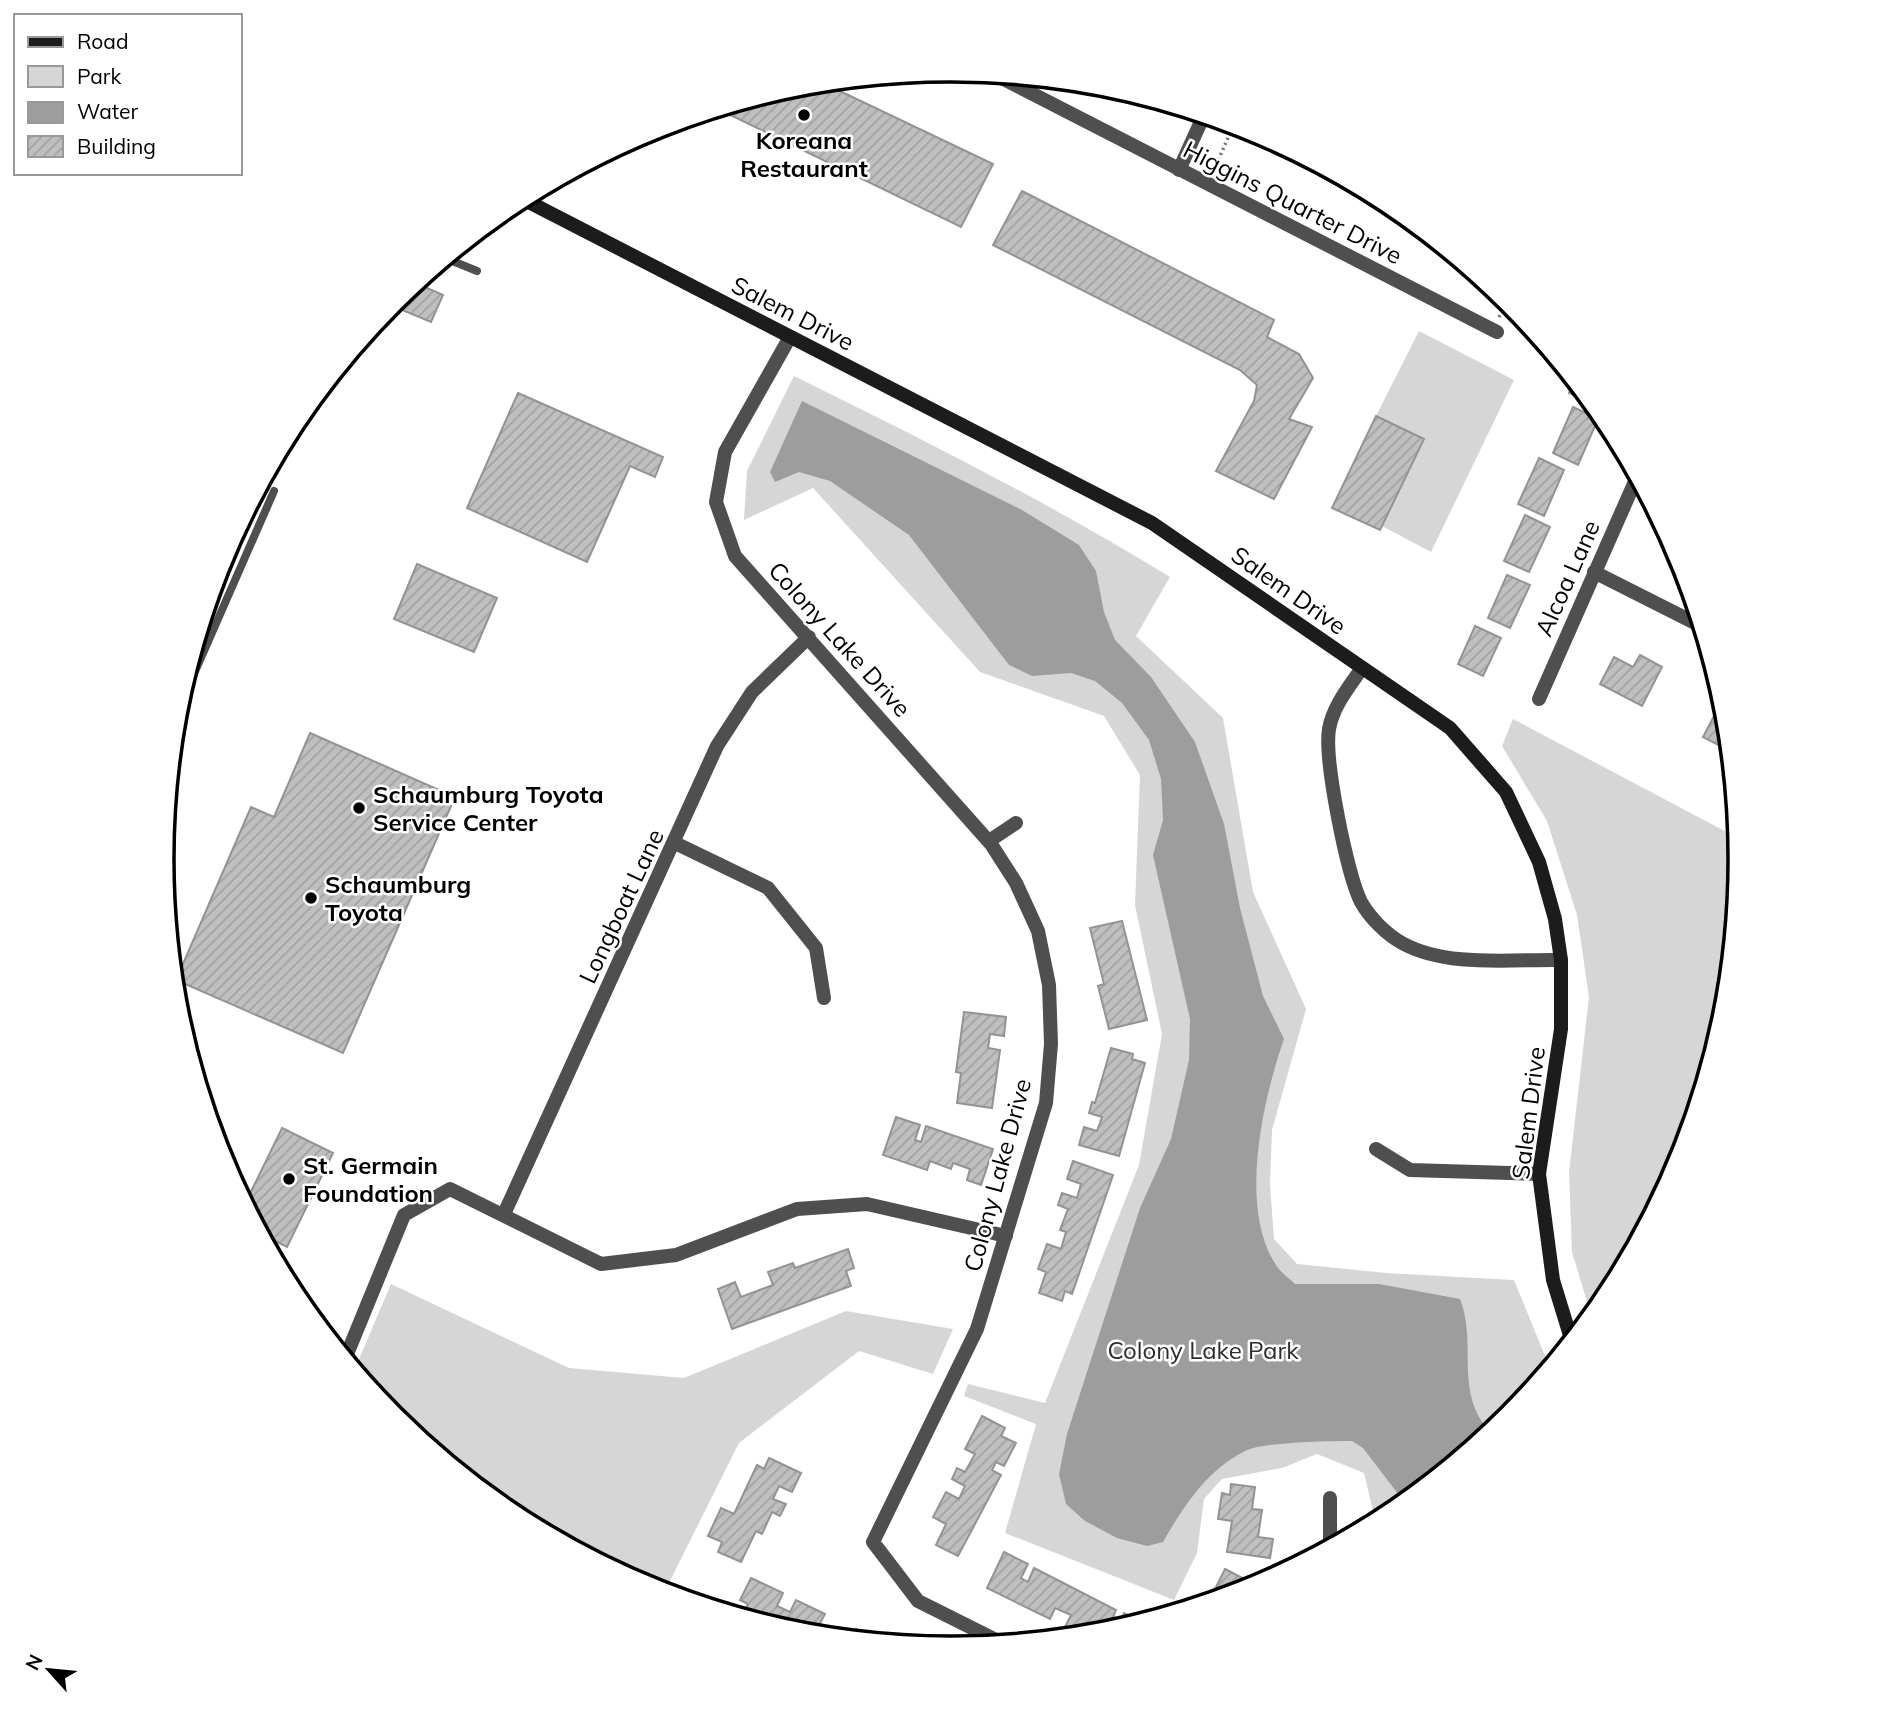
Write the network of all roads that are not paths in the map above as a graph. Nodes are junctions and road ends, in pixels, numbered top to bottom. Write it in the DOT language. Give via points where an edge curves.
graph roads {
  1 [pos="1016,85"];
  2 [pos="1200,123"];
  3 [pos="1179,170"];
  4 [pos="533,204"];
  5 [pos="455,262"];
  6 [pos="477,271"];
  7 [pos="1497,332"];
  8 [pos="790,337"];
  9 [pos="1633,487"];
  10 [pos="274,491"];
  11 [pos="1594,572"];
  12 [pos="1690,621"];
  13 [pos="809,637"];
  14 [pos="199,662"];
  15 [pos="1362,668"];
  16 [pos="1539,699"];
  17 [pos="1016,823"];
  18 [pos="989,841"];
  19 [pos="675,844"];
  20 [pos="1561,960"];
  21 [pos="824,998"];
  22 [pos="1376,1149"];
  23 [pos="1539,1174"];
  24 [pos="504,1214"];
  25 [pos="1006,1236"];
  26 [pos="1569,1332"];
  27 [pos="349,1350"];
  28 [pos="1330,1498"];
  29 [pos="1329,1539"];
  30 [pos="986,1636"];
  1 -- 3 [label="street, Higgins Quarter Drive"];
  2 -- 3 [label="street"];
  3 -- 7 [label="street, Higgins Quarter Drive"];
  4 -- 8 [label="street, Salem Drive"];
  5 -- 6 [label="lane"];
  8 -- 13 [label="street, Colony Lake Drive" via="725,452 716,502 735,556"];
  8 -- 15 [label="street, Salem Drive" via="1152,523"];
  9 -- 11 [label="street, Alcoa Lane"];
  10 -- 14 [label="lane"];
  11 -- 12 [label="street"];
  11 -- 16 [label="street, Alcoa Lane"];
  13 -- 18 [label="street, Colony Lake Drive"];
  13 -- 19 [label="street, Longboat Lane" via="752,692 717,746"];
  15 -- 20 [label="street, Salem Drive" via="1450,728 1506,792 1539,862"];
  15 -- 20 [label="street" via="1334,713 1328,745 1352,877 1366,911 1402,943 1431,954"];
  17 -- 18 [label="street"];
  18 -- 25 [label="street, Colony Lake Drive" via="1016,883 1038,931 1049,985 1051,1044 1046,1102"];
  19 -- 21 [label="street" via="768,888 816,948"];
  19 -- 24 [label="street, Longboat Lane"];
  20 -- 23 [label="street, Salem Drive" via="1561,1028"];
  22 -- 23 [label="street" via="1410,1170"];
  23 -- 26 [label="street, Salem Drive" via="1553,1280"];
  24 -- 25 [label="street" via="601,1264 676,1255 797,1209 867,1203"];
  24 -- 27 [label="street" via="450,1189 404,1216"];
  25 -- 30 [label="street, Colony Lake Drive" via="977,1329 873,1542 918,1601"];
  28 -- 29 [label="street"];
}
